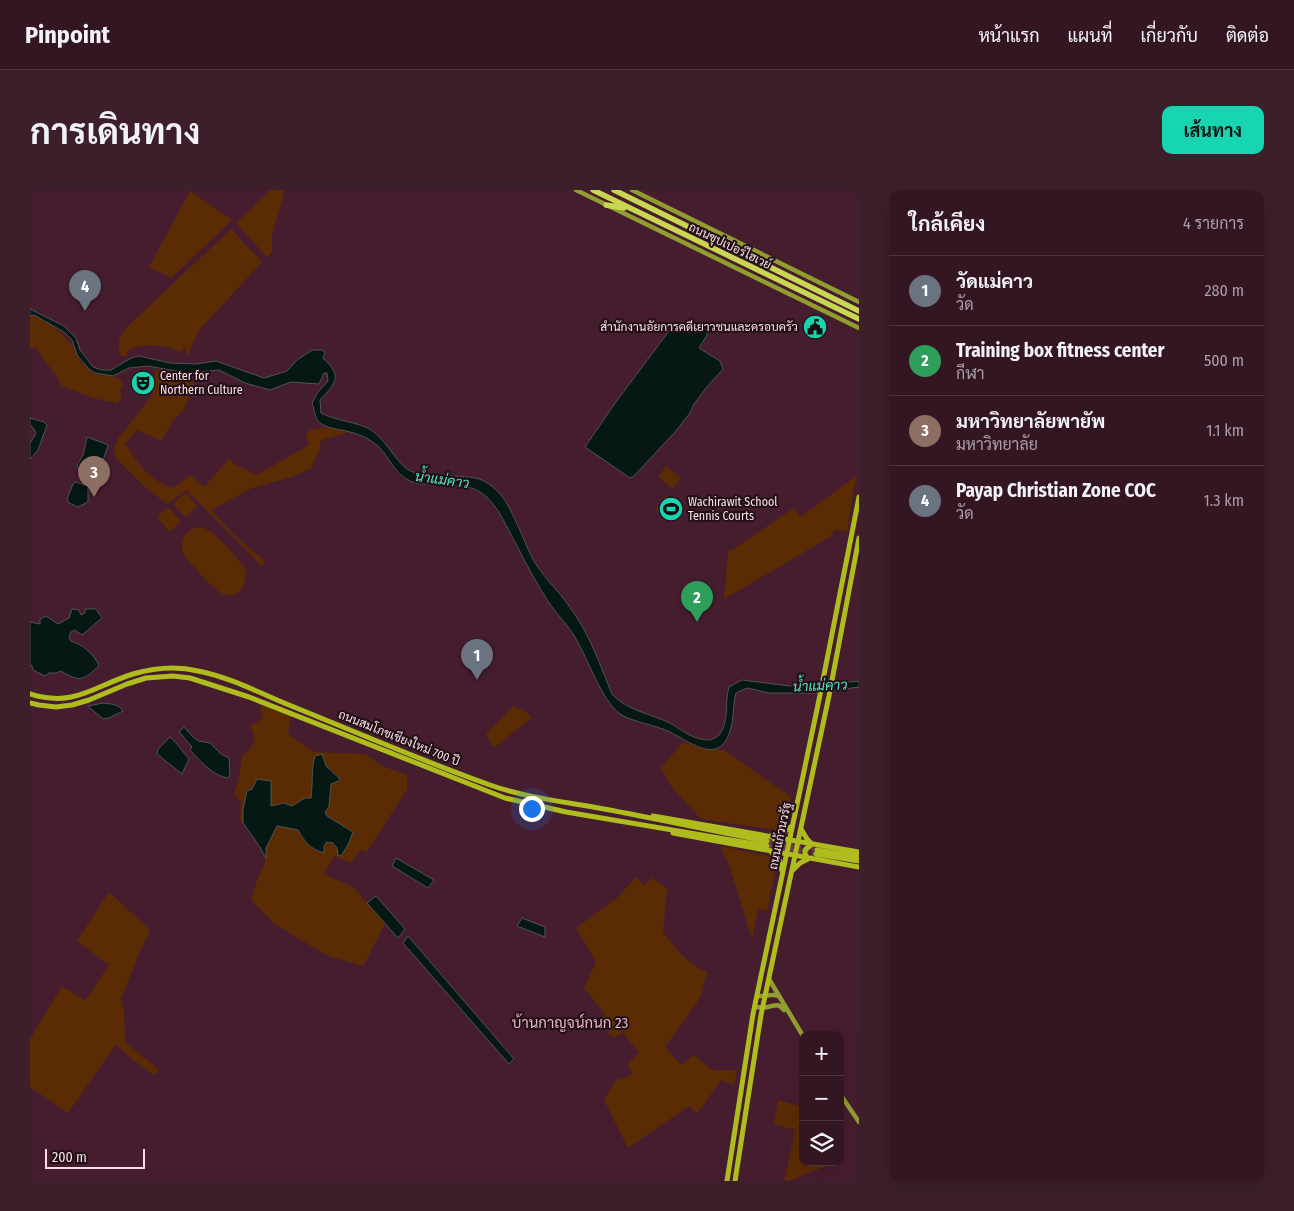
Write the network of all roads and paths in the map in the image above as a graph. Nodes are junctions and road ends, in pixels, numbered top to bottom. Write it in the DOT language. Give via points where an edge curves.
graph roads {
  1 [pos="576,190"];
  2 [pos="593,190"];
  3 [pos="614,190"];
  4 [pos="632,190"];
  5 [pos="606,205"];
  6 [pos="633,210"];
  7 [pos="859,302"];
  8 [pos="859,311"];
  9 [pos="859,319"];
  10 [pos="859,328"];
  11 [pos="859,497"];
  12 [pos="859,538"];
  13 [pos="849,547"];
  14 [pos="857,547"];
  15 [pos="30,694"];
  16 [pos="30,703"];
  17 [pos="792,826"];
  18 [pos="801,828"];
  19 [pos="789,840"];
  20 [pos="798,842"];
  21 [pos="768,844"];
  22 [pos="813,844"];
  23 [pos="859,852"];
  24 [pos="786,854"];
  25 [pos="795,856"];
  26 [pos="859,857"];
  27 [pos="808,859"];
  28 [pos="859,861"];
  29 [pos="859,867"];
  30 [pos="782,872"];
  31 [pos="791,874"];
  32 [pos="769,979"];
  33 [pos="757,996"];
  34 [pos="764,997"];
  35 [pos="779,997"];
  36 [pos="755,1006"];
  37 [pos="765,1007"];
  38 [pos="799,1031"];
  39 [pos="799,1031"];
  40 [pos="844,1100"];
  41 [pos="859,1122"];
  42 [pos="727,1181"];
  43 [pos="735,1181"];
  1 -- 5 [label="main road"];
  2 -- 6 [label="highway, ถนนซุปเปอร์ไฮเวย์"];
  3 -- 8 [label="highway, ถนนซุปเปอร์ไฮเวย์"];
  4 -- 7 [label="main road"];
  5 -- 6 [label="highway"];
  5 -- 10 [label="main road"];
  6 -- 9 [label="highway, ถนนซุปเปอร์ไฮเวย์"];
  11 -- 13 [label="main road, ถนนแก้วนวรัฐ"];
  12 -- 14 [label="main road, ถนนแก้วนวรัฐ"];
  13 -- 14 [label="main road"];
  13 -- 17 [label="main road, ถนนแก้วนวรัฐ"];
  14 -- 18 [label="main road, ถนนแก้วนวรัฐ"];
  15 -- 21 [label="main road, ถนนสมโภชเชียงใหม่ 700 ปี" via="69,698 143,671 160,668 199,671 491,785 645,818 655,816"];
  16 -- 21 [label="main road, ถนนสมโภชเชียงใหม่ 700 ปี" via="56,707 72,705 146,678 190,678 249,696 505,798 671,833"];
  17 -- 19 [label="main road, ถนนแก้วนวรัฐ"];
  17 -- 21 [label="main road"];
  18 -- 20 [label="main road, ถนนแก้วนวรัฐ"];
  18 -- 22 [label="main road" via="806,839"];
  19 -- 20 [label="main road"];
  19 -- 21 [label="main road"];
  19 -- 24 [label="main road, ถนนแก้วนวรัฐ"];
  20 -- 22 [label="main road"];
  20 -- 25 [label="main road, ถนนแก้วนวรัฐ"];
  21 -- 24 [label="main road"];
  21 -- 30 [label="main road" via="779,859"];
  22 -- 23 [label="main road"];
  22 -- 27 [label="main road" via="805,850"];
  24 -- 25 [label="main road"];
  24 -- 30 [label="main road, ถนนแก้วนวรัฐ"];
  25 -- 27 [label="main road"];
  25 -- 31 [label="main road, ถนนแก้วนวรัฐ"];
  26 -- 28 [label="main road" via="816,852"];
  27 -- 29 [label="main road"];
  27 -- 31 [label="main road" via="794,868"];
  30 -- 33 [label="main road, ถนนแก้วนวรัฐ"];
  31 -- 32 [label="main road, ถนนแก้วนวรัฐ"];
  32 -- 34 [label="main road, ถนนแก้วนวรัฐ"];
  32 -- 35 [label="main road"];
  33 -- 34 [label="main road"];
  33 -- 36 [label="main road, ถนนแก้วนวรัฐ"];
  34 -- 35 [label="main road"];
  34 -- 37 [label="main road, ถนนแก้วนวรัฐ"];
  35 -- 38 [label="main road"];
  36 -- 37 [label="main road"];
  36 -- 42 [label="main road, ถนนแก้วนวรัฐ"];
  37 -- 39 [label="main road" via="776,1004 782,1008"];
  37 -- 43 [label="main road, ถนนแก้วนวรัฐ" via="761,1015"];
  40 -- 41 [label="main road"];
}
